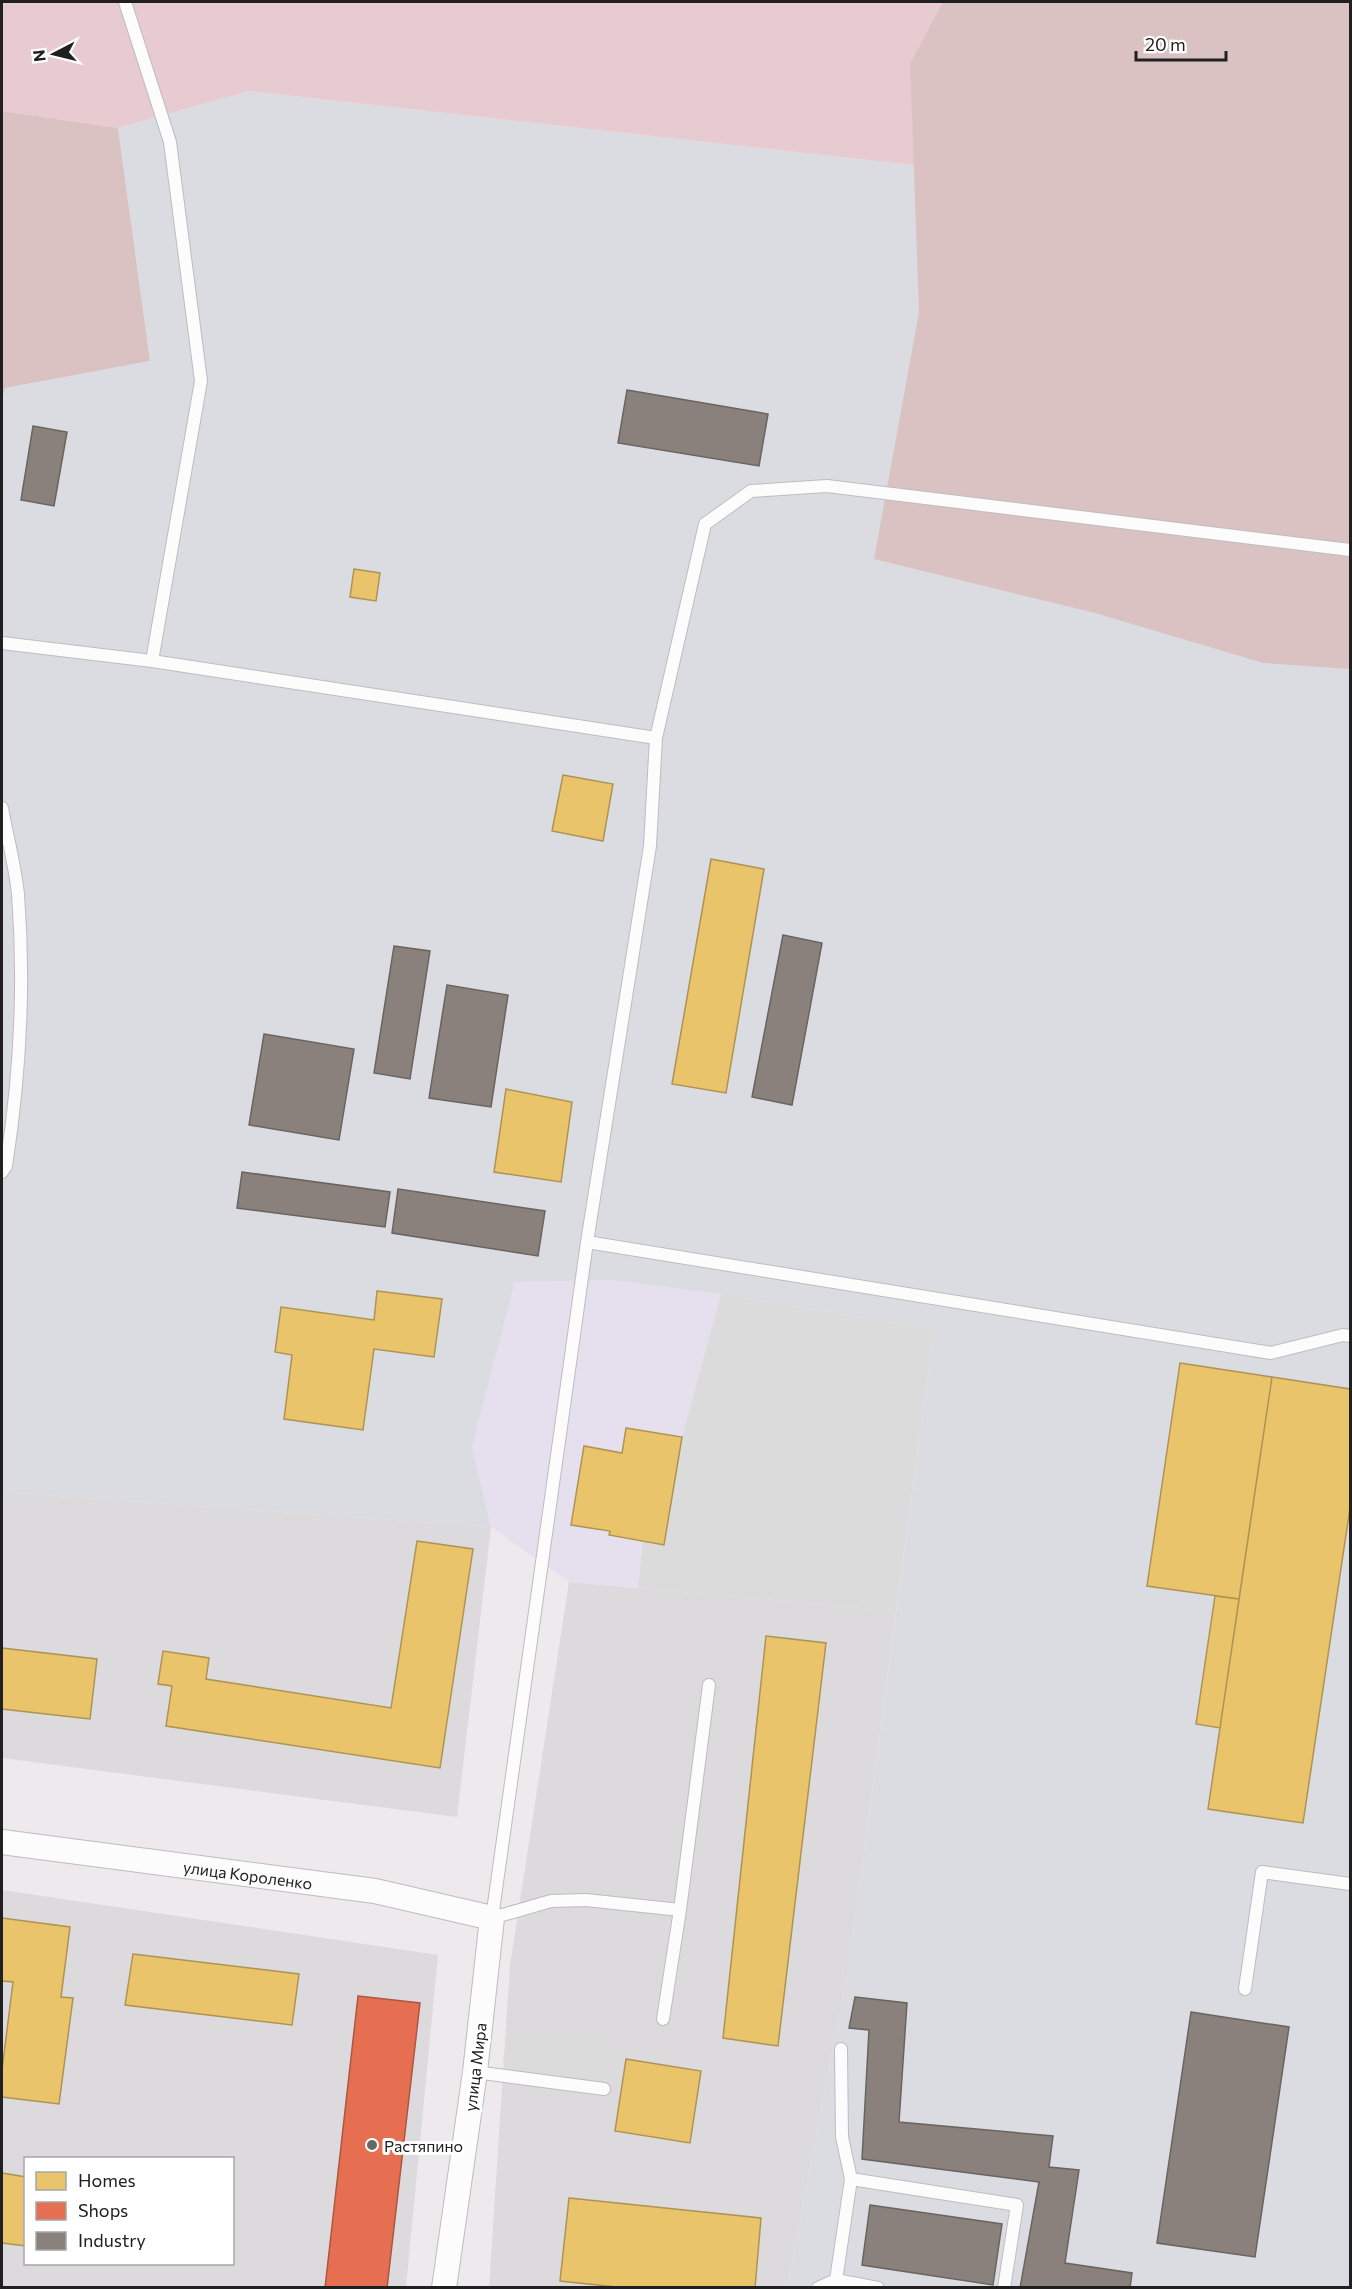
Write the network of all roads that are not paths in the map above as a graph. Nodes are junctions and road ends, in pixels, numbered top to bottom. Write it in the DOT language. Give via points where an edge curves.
graph roads {
  1 [pos="125,2"];
  2 [pos="1350,550"];
  3 [pos="2,644"];
  4 [pos="152,661"];
  5 [pos="656,738"];
  6 [pos="2,808"];
  7 [pos="2,1172"];
  8 [pos="587,1242"];
  9 [pos="1350,1336"];
  10 [pos="709,1686"];
  11 [pos="2,1842"];
  12 [pos="1350,1884"];
  13 [pos="680,1910"];
  14 [pos="492,1918"];
  15 [pos="1245,1989"];
  16 [pos="663,2019"];
  17 [pos="841,2049"];
  18 [pos="475,2072"];
  19 [pos="604,2089"];
  20 [pos="851,2178"];
  21 [pos="836,2280"];
  22 [pos="444,2288"];
  23 [pos="818,2288"];
  24 [pos="878,2288"];
  25 [pos="1004,2288"];
  1 -- 4 [label="lane" via="170,141 201,381"];
  2 -- 5 [label="lane" via="827,486 751,491 705,524"];
  3 -- 4 [label="lane"];
  4 -- 5 [label="lane"];
  5 -- 8 [label="lane" via="650,846"];
  6 -- 7 [label="lane" via="17,891 22,991 17,1097"];
  8 -- 9 [label="lane" via="1271,1353"];
  8 -- 14 [label="lane"];
  10 -- 13 [label="lane"];
  11 -- 14 [label="street, улица Короленко" via="375,1891"];
  12 -- 15 [label="lane" via="1262,1872"];
  13 -- 14 [label="lane" via="586,1900 551,1901"];
  13 -- 16 [label="lane"];
  14 -- 18 [label="street, улица Мира"];
  17 -- 20 [label="lane" via="842,2137"];
  18 -- 19 [label="lane"];
  18 -- 22 [label="street, улица Мира"];
  20 -- 21 [label="lane"];
  20 -- 25 [label="lane" via="1017,2205"];
  21 -- 23 [label="lane"];
  21 -- 24 [label="lane"];
}
